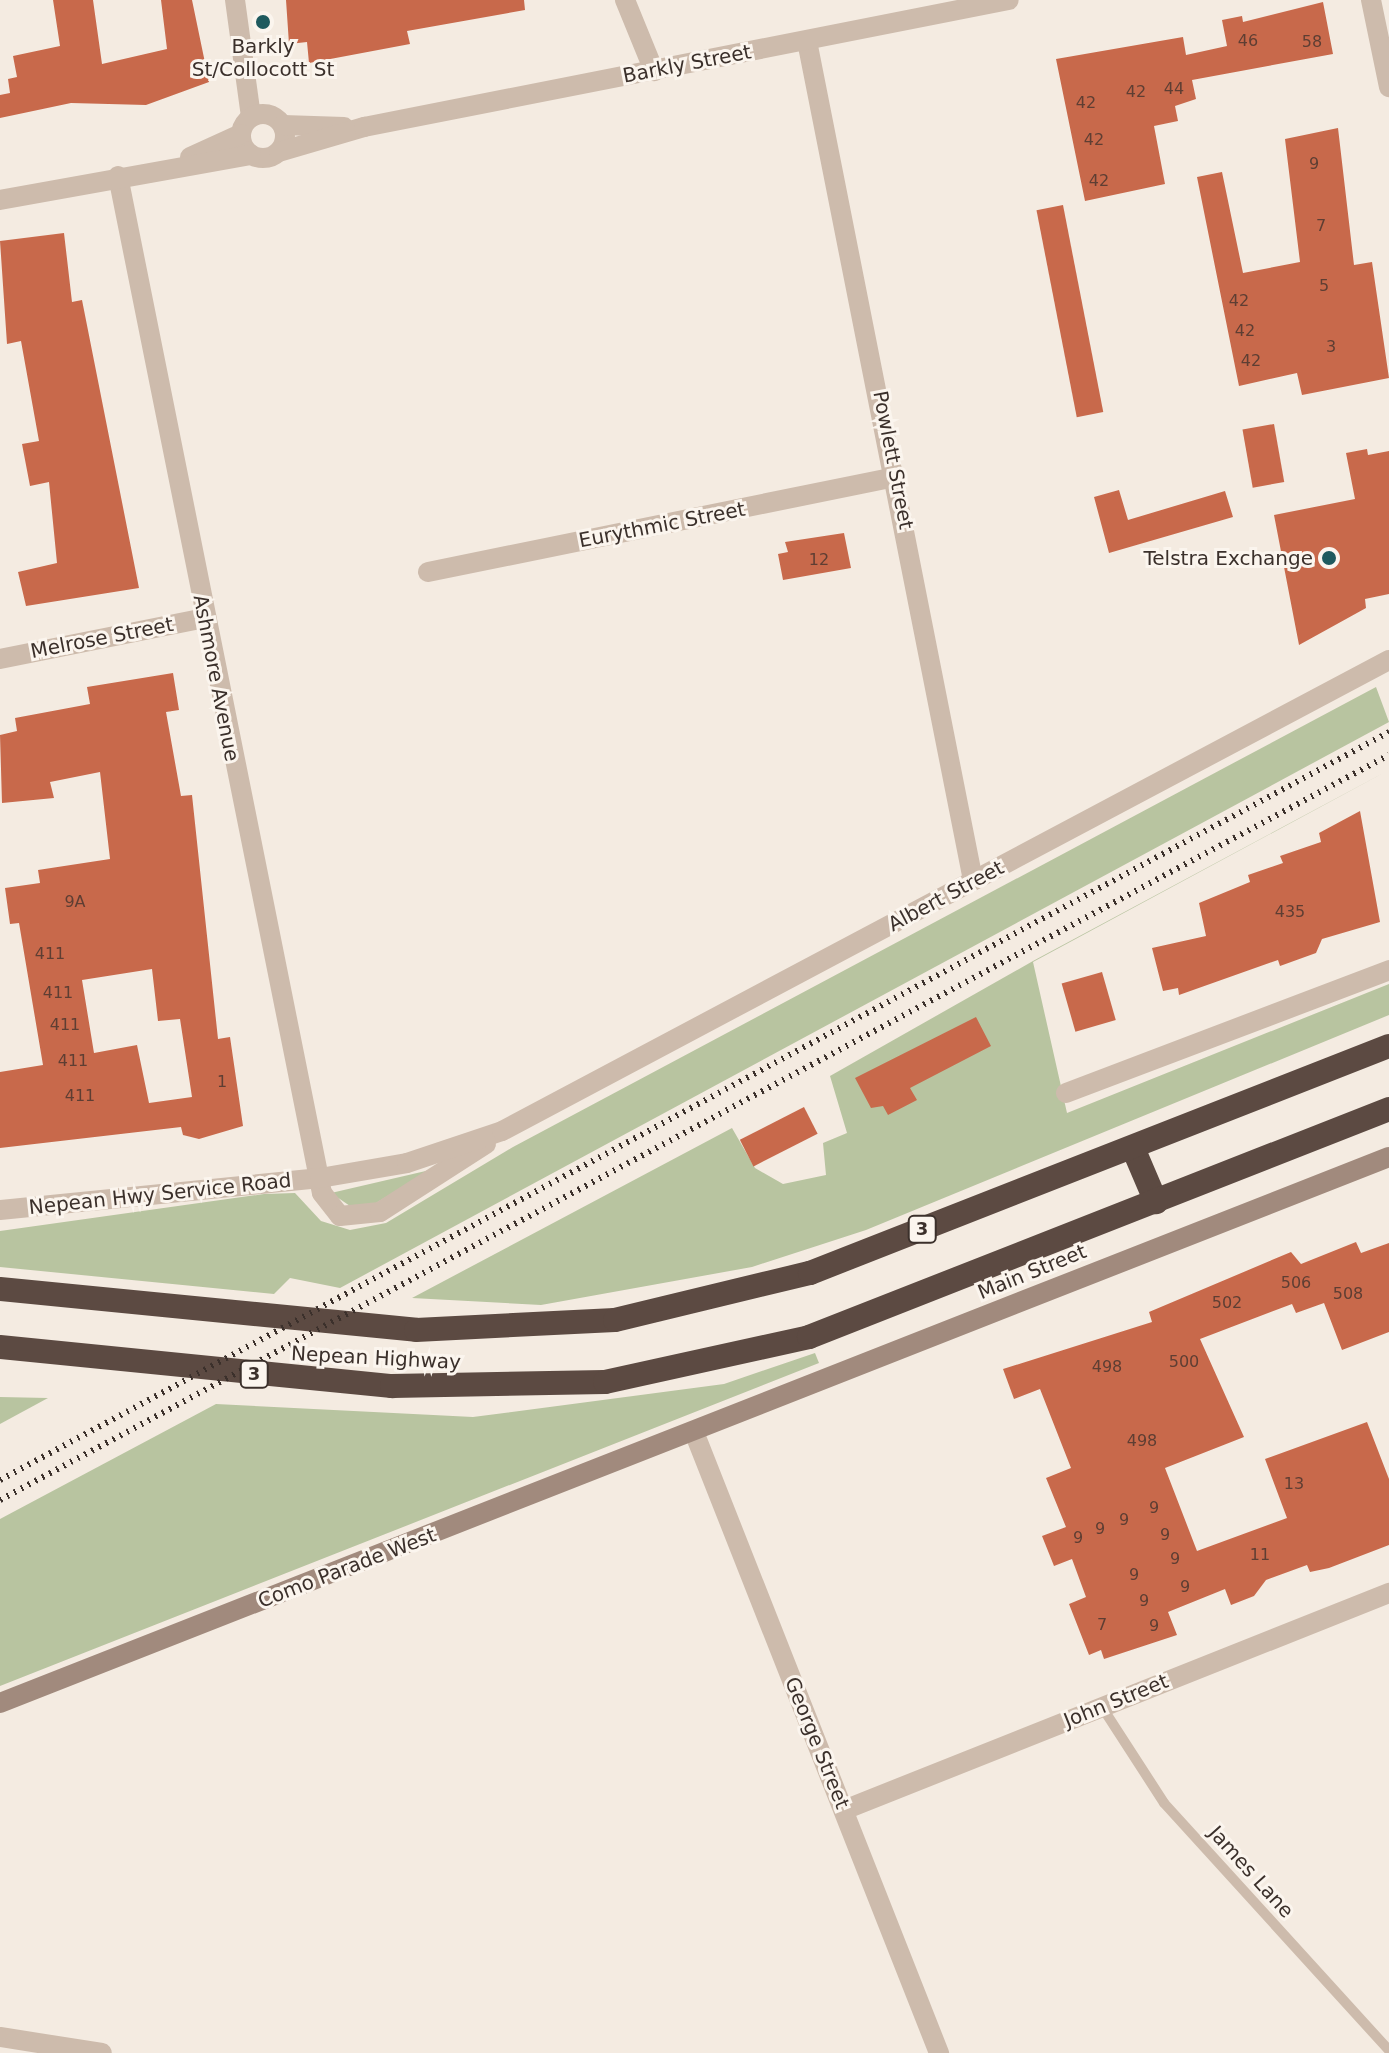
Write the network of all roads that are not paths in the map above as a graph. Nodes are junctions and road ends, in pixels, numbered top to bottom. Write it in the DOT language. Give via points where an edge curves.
graph roads {
  1 [pos="235,0"];
  2 [pos="625,0"];
  3 [pos="1009,0"];
  4 [pos="1371,0"];
  5 [pos="807,41"];
  6 [pos="654,71"];
  7 [pos="1389,87"];
  8 [pos="261,122"];
  9 [pos="364,127"];
  10 [pos="279,152"];
  11 [pos="251,155"];
  12 [pos="168,166"];
  13 [pos="118,176"];
  14 [pos="0,200"];
  15 [pos="896,477"];
  16 [pos="428,572"];
  17 [pos="205,618"];
  18 [pos="0,659"];
  19 [pos="1389,660"];
  20 [pos="973,880"];
  21 [pos="1389,970"];
  22 [pos="1389,1046"];
  23 [pos="1066,1093"];
  24 [pos="1389,1109"];
  25 [pos="502,1131"];
  26 [pos="1133,1148"];
  27 [pos="1389,1157"];
  28 [pos="320,1178"];
  29 [pos="1156,1202"];
  30 [pos="0,1210"];
  31 [pos="0,1289"];
  32 [pos="0,1347"];
  33 [pos="750,1354"];
  34 [pos="694,1432"];
  35 [pos="1389,1593"];
  36 [pos="0,1703"];
  37 [pos="1102,1707"];
  38 [pos="844,1810"];
  39 [pos="0,2037"];
  40 [pos="1389,2050"];
  41 [pos="102,2053"];
  42 [pos="939,2053"];
  1 -- 8 [label="street"];
  2 -- 6 [label="street"];
  3 -- 5 [label="street, Barkly Street"];
  4 -- 7 [label="street"];
  5 -- 6 [label="street, Barkly Street"];
  5 -- 15 [label="street, Powlett Street"];
  6 -- 9 [label="street, Barkly Street"];
  8 -- 9 [label="street, Barkly Street"];
  8 -- 10 [label="street"];
  8 -- 11 [label="street"];
  8 -- 12 [label="street, Barkly Street"];
  9 -- 10 [label="street, Barkly Street"];
  10 -- 11 [label="street, Barkly Street"];
  11 -- 12 [label="street, Barkly Street"];
  12 -- 13 [label="street, Barkly Street"];
  13 -- 14 [label="street, Barkly Street"];
  13 -- 17 [label="street, Ashmore Avenue"];
  15 -- 16 [label="street, Eurythmic Street"];
  15 -- 20 [label="street, Powlett Street"];
  17 -- 18 [label="street, Melrose Street"];
  17 -- 28 [label="street, Ashmore Avenue"];
  19 -- 20 [label="street, Albert Street"];
  20 -- 25 [label="street, Albert Street"];
  21 -- 23 [label="street"];
  22 -- 26 [label="highway, 3"];
  24 -- 29 [label="highway, Main Street / 3"];
  25 -- 28 [label="street, Albert Street" via="407,1163"];
  25 -- 28 [label="street, Albert Street" via="433,1184 369,1216 336,1214"];
  26 -- 29 [label="highway"];
  26 -- 31 [label="highway, Nepean Highway / 3" via="748,1291 615,1320 443,1331"];
  27 -- 34 [label="street, Main Street"];
  28 -- 30 [label="street, Nepean Hwy Service Road"];
  29 -- 33 [label="highway, Main Street / 3"];
  32 -- 33 [label="highway, Nepean Highway / 3" via="430,1387 605,1382"];
  34 -- 36 [label="street, Como Parade West"];
  34 -- 38 [label="street, George Street"];
  35 -- 37 [label="street, John Street"];
  37 -- 38 [label="street, John Street"];
  37 -- 40 [label="lane, James Lane" via="1164,1803"];
  38 -- 42 [label="street, George Street"];
  39 -- 41 [label="street"];
}
